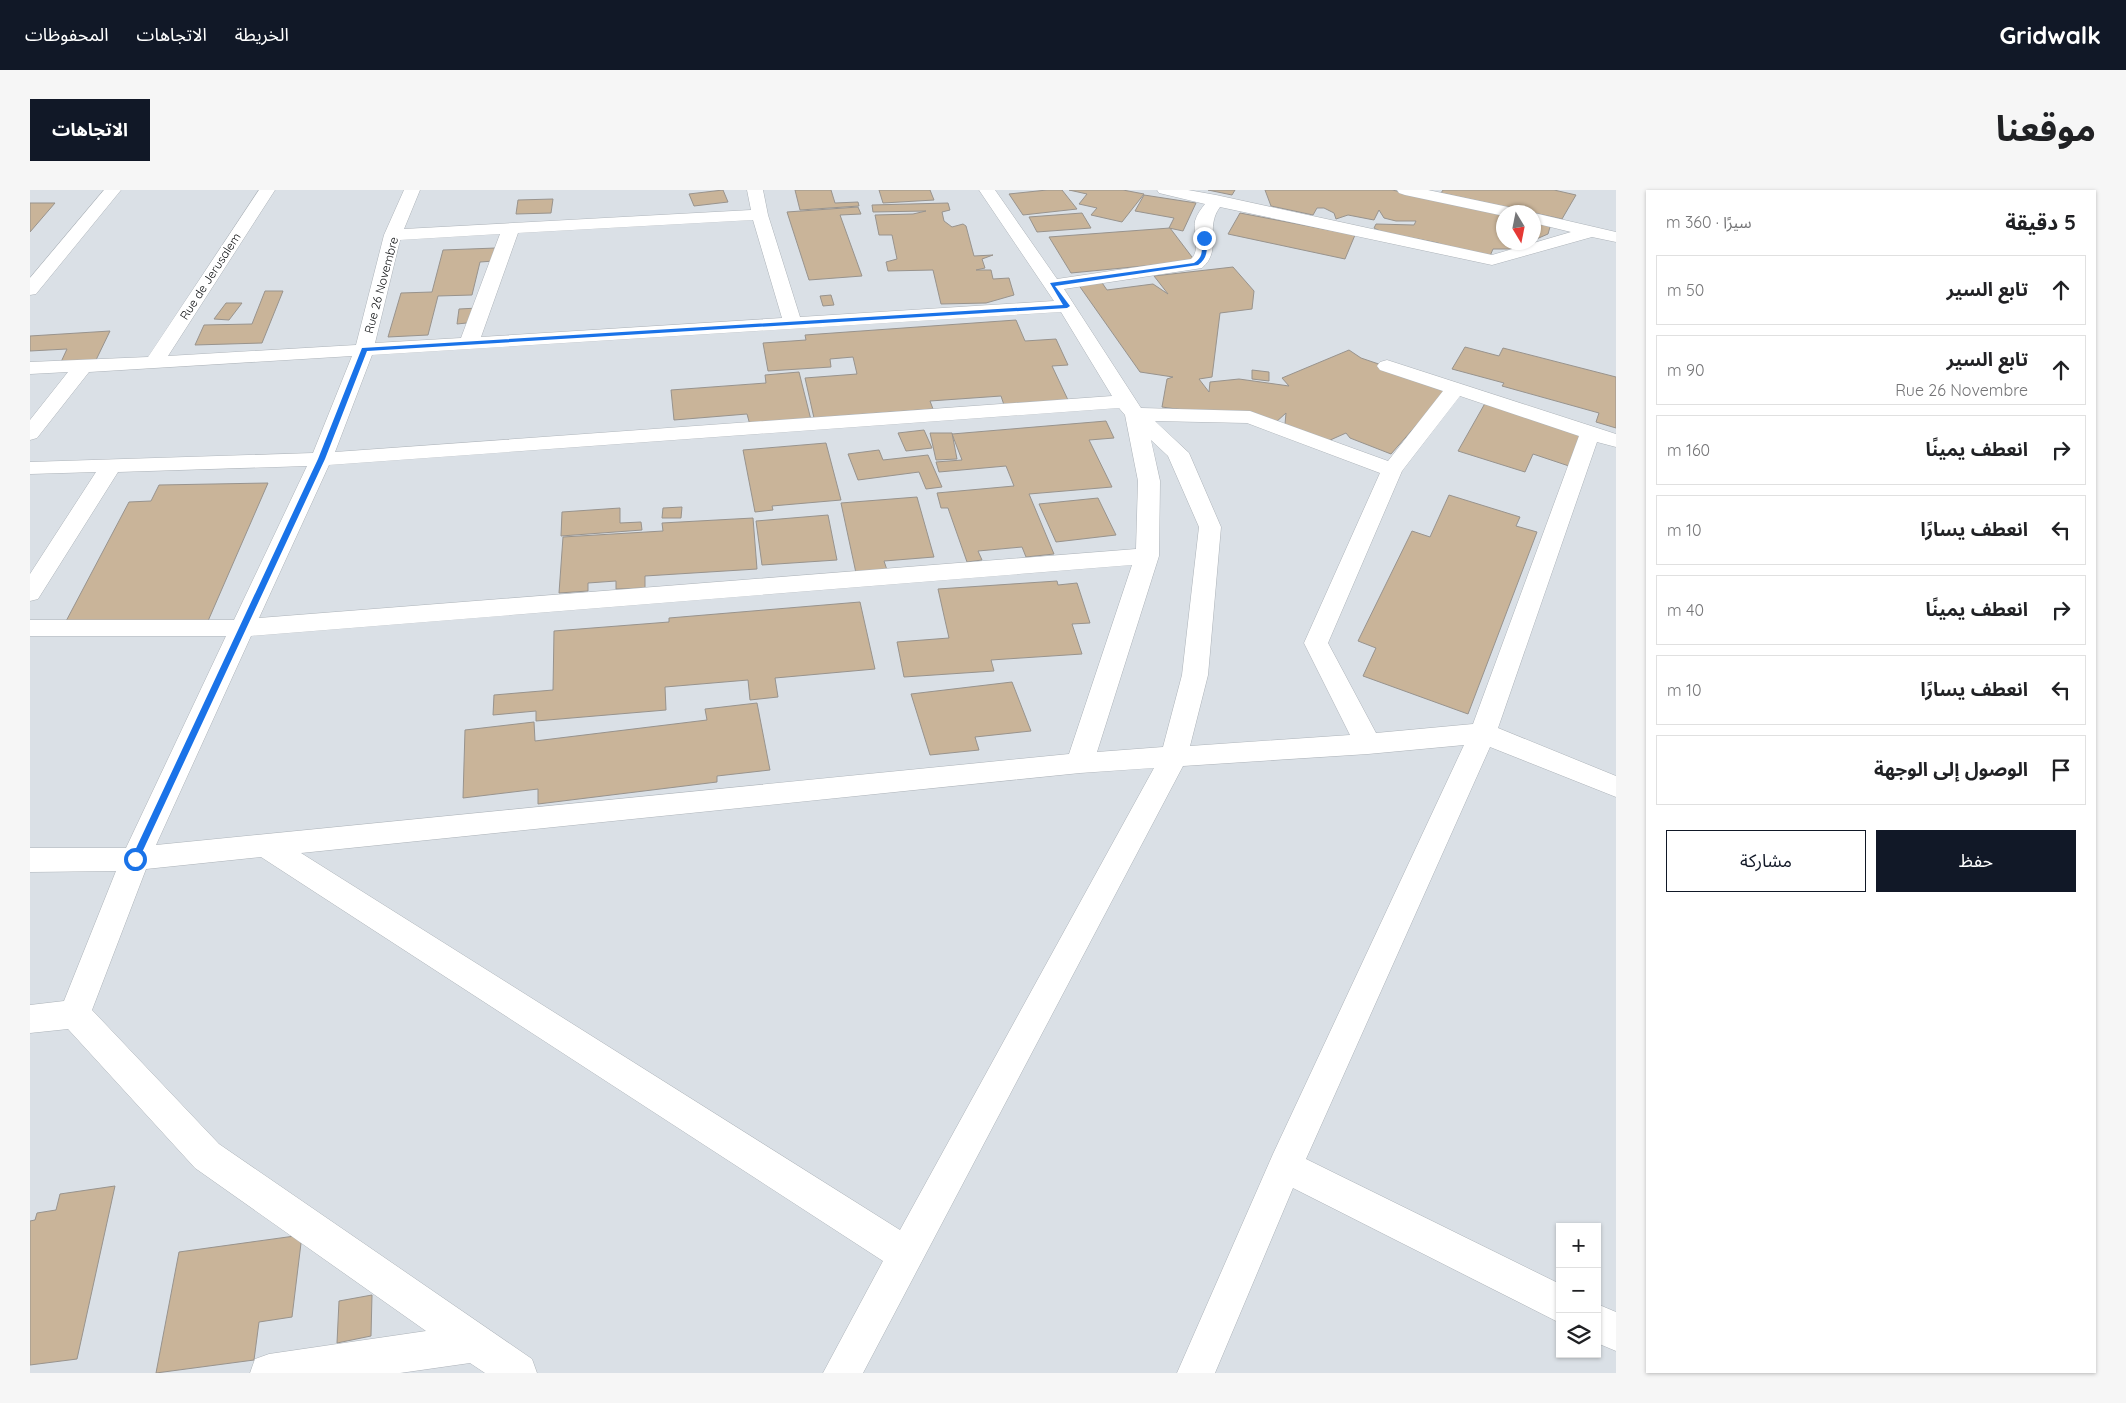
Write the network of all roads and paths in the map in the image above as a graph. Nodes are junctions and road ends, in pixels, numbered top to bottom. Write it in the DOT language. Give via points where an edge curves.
graph roads {
  1 [pos="113,190"];
  2 [pos="267,190"];
  3 [pos="412,190"];
  4 [pos="754,190"];
  5 [pos="987,190"];
  6 [pos="1165,190"];
  7 [pos="1248,190"];
  8 [pos="1404,190"];
  9 [pos="1216,200"];
  10 [pos="1239,205"];
  11 [pos="1496,210"];
  12 [pos="760,214"];
  13 [pos="1541,220"];
  14 [pos="511,229"];
  15 [pos="1592,231"];
  16 [pos="394,236"];
  17 [pos="1616,237"];
  18 [pos="30,290"];
  19 [pos="1059,296"];
  20 [pos="793,324"];
  21 [pos="469,342"];
  22 [pos="364,350"];
  23 [pos="154,363"];
  24 [pos="83,366"];
  25 [pos="1387,366"];
  26 [pos="30,368"];
  27 [pos="1456,388"];
  28 [pos="1130,407"];
  29 [pos="30,434"];
  30 [pos="1603,437"];
  31 [pos="322,459"];
  32 [pos="110,466"];
  33 [pos="30,468"];
  34 [pos="1392,470"];
  35 [pos="1147,556"];
  36 [pos="30,593"];
  37 [pos="30,628"];
  38 [pos="244,628"];
  39 [pos="1483,734"];
  40 [pos="1368,744"];
  41 [pos="1174,757"];
  42 [pos="1080,763"];
  43 [pos="1616,787"];
  44 [pos="266,846"];
  45 [pos="135,859"];
  46 [pos="30,860"];
  47 [pos="75,1014"];
  48 [pos="30,1019"];
  49 [pos="1285,1166"];
  50 [pos="906,1255"];
  51 [pos="1556,1302"];
  52 [pos="1601,1324"];
  53 [pos="1616,1332"];
  54 [pos="474,1343"];
  55 [pos="269,1373"];
  56 [pos="518,1373"];
  57 [pos="842,1373"];
  58 [pos="1196,1373"];
  1 -- 18 [label="street"];
  2 -- 23 [label="street, Rue de Jerusalem"];
  3 -- 16 [label="street, Rue 26 Novembre"];
  4 -- 12 [label="street"];
  5 -- 19 [label="street"];
  6 -- 9 [label="street"];
  7 -- 10 [label="street"];
  8 -- 11 [label="street"];
  9 -- 10 [label="street"];
  9 -- 19 [label="street" via="1204,219 1205,253 1201,261"];
  10 -- 15 [label="street" via="1492,260"];
  12 -- 14 [label="street"];
  12 -- 20 [label="street"];
  13 -- 15 [label="street"];
  14 -- 16 [label="street"];
  14 -- 21 [label="street"];
  15 -- 17 [label="street"];
  16 -- 22 [label="street, Rue 26 Novembre"];
  19 -- 20 [label="street"];
  19 -- 28 [label="street"];
  20 -- 21 [label="street"];
  21 -- 22 [label="street"];
  22 -- 23 [label="street"];
  22 -- 31 [label="street, Rue 26 Novembre"];
  23 -- 24 [label="street"];
  24 -- 26 [label="street"];
  24 -- 29 [label="street"];
  25 -- 27 [label="street"];
  27 -- 30 [label="street"];
  27 -- 34 [label="street"];
  28 -- 31 [label="street"];
  28 -- 34 [label="street" via="1250,417"];
  28 -- 35 [label="street" via="1149,481"];
  28 -- 41 [label="street" via="1178,453 1210,527 1195,675"];
  30 -- 39 [label="street"];
  31 -- 32 [label="street"];
  31 -- 38 [label="street, Rue 26 Novembre"];
  32 -- 33 [label="street"];
  32 -- 36 [label="street"];
  34 -- 40 [label="street" via="1316,643"];
  35 -- 38 [label="street"];
  35 -- 42 [label="street"];
  37 -- 38 [label="street"];
  38 -- 45 [label="street, Rue 26 Novembre"];
  39 -- 40 [label="street"];
  39 -- 43 [label="street"];
  39 -- 49 [label="street"];
  40 -- 41 [label="street"];
  41 -- 42 [label="street"];
  41 -- 50 [label="street"];
  42 -- 44 [label="street"];
  44 -- 45 [label="street"];
  44 -- 50 [label="street"];
  45 -- 46 [label="street"];
  45 -- 47 [label="street, Rue 26 Novembre"];
  47 -- 48 [label="street"];
  47 -- 54 [label="street" via="207,1156"];
  49 -- 51 [label="street"];
  49 -- 58 [label="street"];
  50 -- 57 [label="street"];
  52 -- 53 [label="street"];
  54 -- 55 [label="street"];
  54 -- 56 [label="street"];
}
